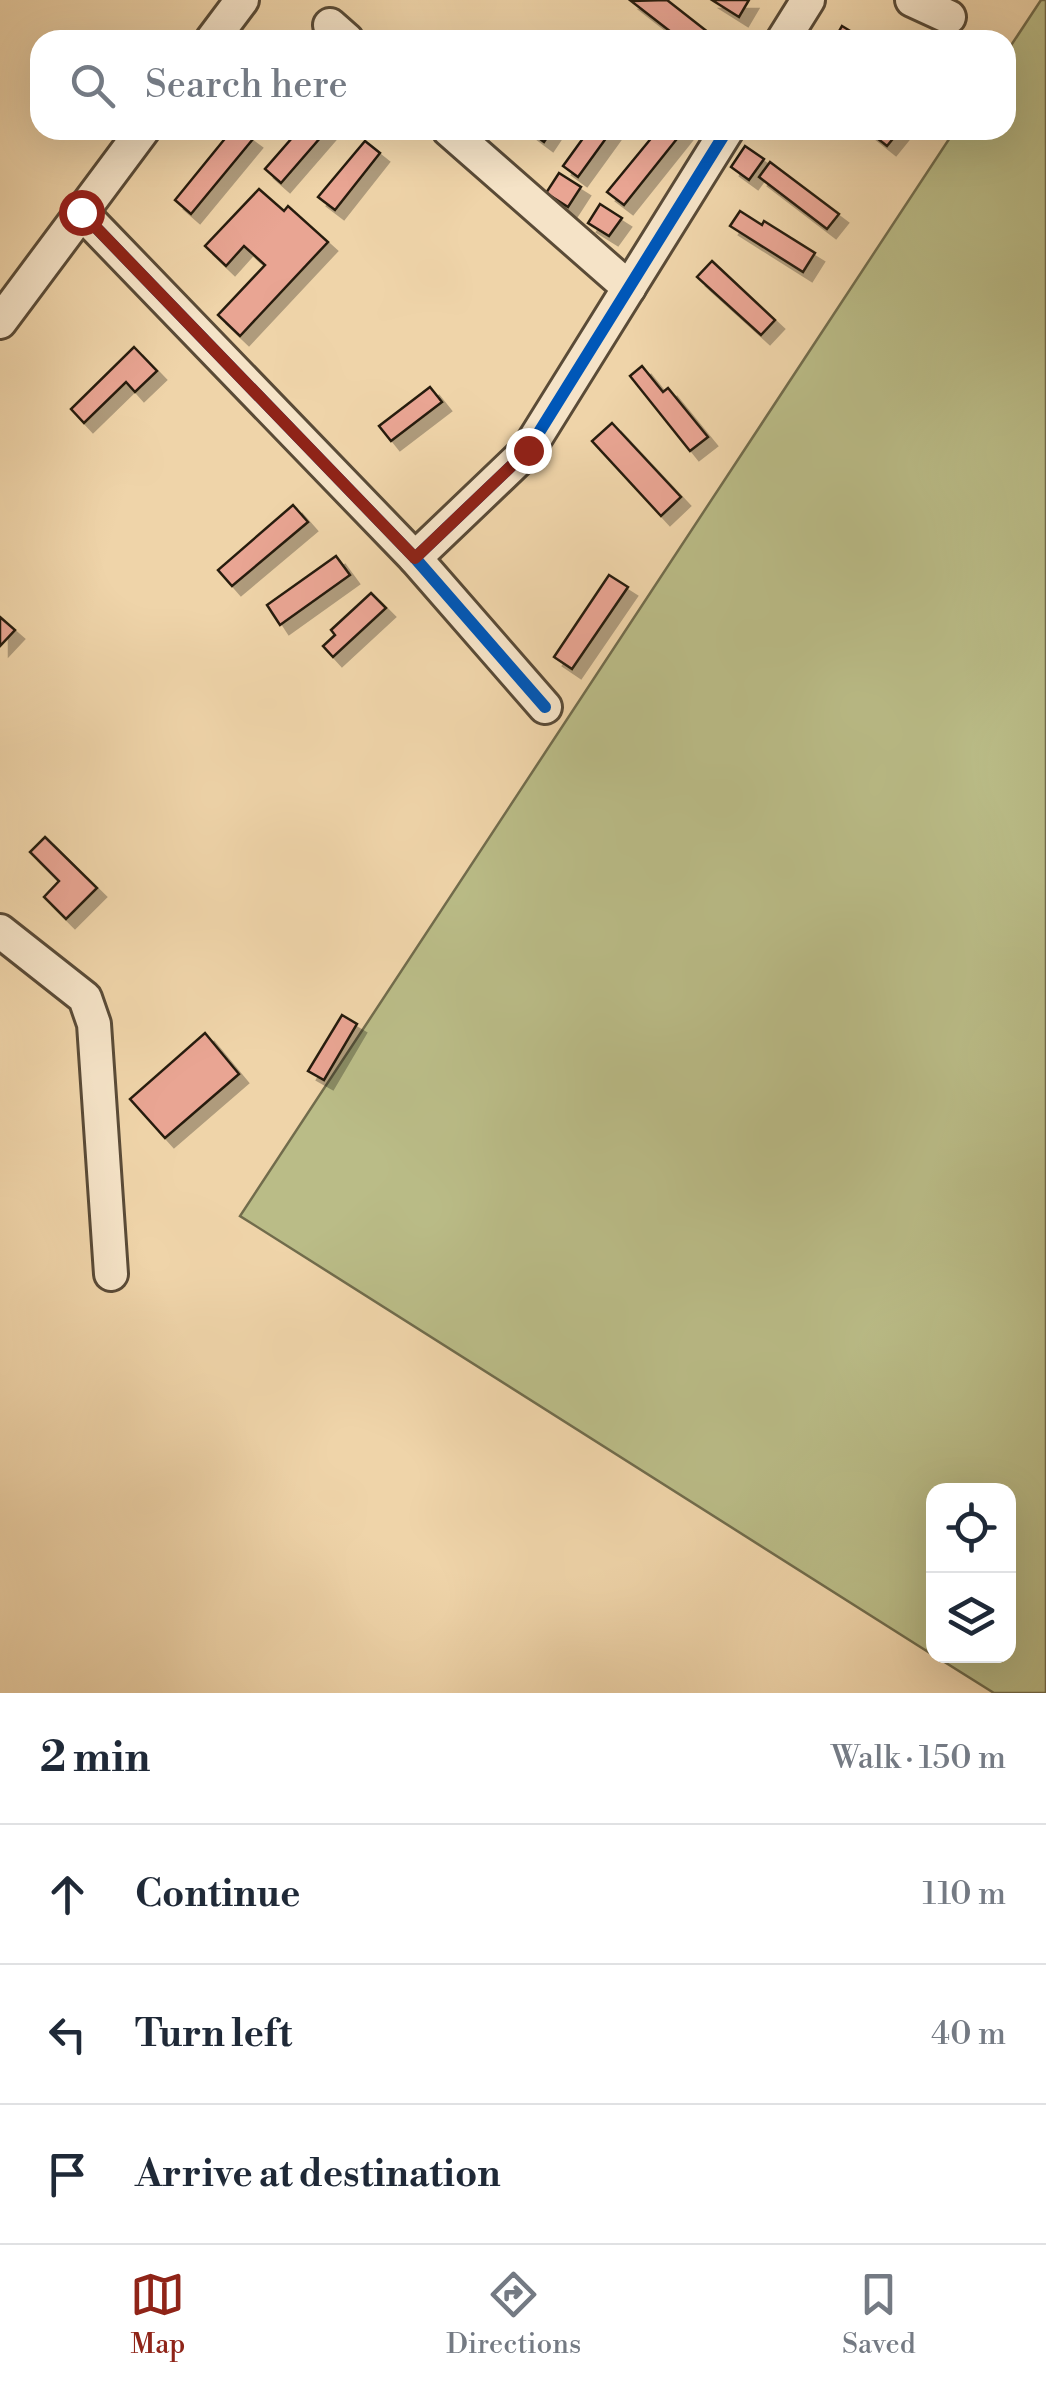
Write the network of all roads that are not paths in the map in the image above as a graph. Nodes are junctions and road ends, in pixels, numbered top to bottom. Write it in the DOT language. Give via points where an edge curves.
graph roads {
  1 [pos="242,0"];
  2 [pos="808,0"];
  3 [pos="912,0"];
  4 [pos="949,17"];
  5 [pos="220,30"];
  6 [pos="789,30"];
  7 [pos="136,140"];
  8 [pos="461,140"];
  9 [pos="721,140"];
  10 [pos="81,212"];
  11 [pos="629,288"];
  12 [pos="0,322"];
  13 [pos="415,558"];
  14 [pos="546,707"];
  15 [pos="0,931"];
  16 [pos="111,1274"];
  1 -- 5 [label="street"];
  2 -- 6 [label="street"];
  3 -- 4 [label="street"];
  7 -- 10 [label="street"];
  8 -- 11 [label="street"];
  9 -- 11 [label="street"];
  10 -- 12 [label="street"];
  10 -- 13 [label="street"];
  11 -- 13 [label="street" via="528,450"];
  13 -- 14 [label="street"];
  15 -- 16 [label="street" via="85,998 94,1024"];
}
